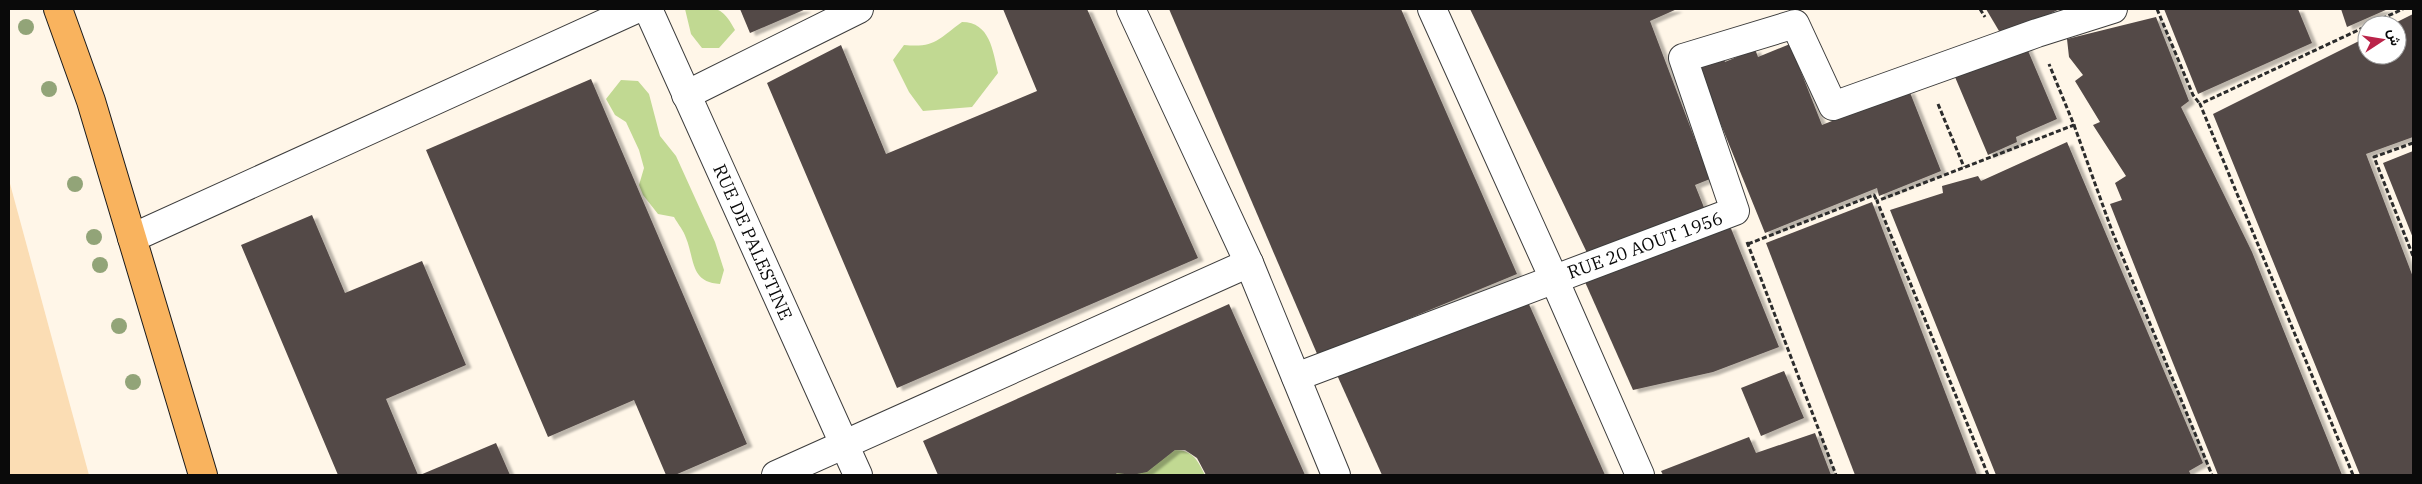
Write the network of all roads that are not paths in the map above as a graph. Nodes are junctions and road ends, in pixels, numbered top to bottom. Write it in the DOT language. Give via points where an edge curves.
graph roads {
  1 [pos="58,9"];
  2 [pos="636,9"];
  3 [pos="648,9"];
  4 [pos="859,9"];
  5 [pos="1131,9"];
  6 [pos="1432,9"];
  7 [pos="2113,9"];
  8 [pos="1792,16"];
  9 [pos="686,95"];
  10 [pos="132,238"];
  11 [pos="1249,263"];
  12 [pos="1554,279"];
  13 [pos="1296,377"];
  14 [pos="844,446"];
  15 [pos="203,475"];
  16 [pos="776,475"];
  17 [pos="858,475"];
  18 [pos="1336,475"];
  19 [pos="1640,475"];
  1 -- 10 [label="main road" via="91,101"];
  2 -- 10 [label="street"];
  3 -- 9 [label="street, RUE DE PALESTINE"];
  4 -- 9 [label="street"];
  5 -- 11 [label="street"];
  6 -- 12 [label="street"];
  7 -- 8 [label="street, RUE 20 AOUT 1956" via="2036,33 1833,106"];
  8 -- 12 [label="street, RUE 20 AOUT 1956" via="1683,58 1736,211"];
  9 -- 14 [label="street, RUE DE PALESTINE"];
  10 -- 15 [label="main road"];
  11 -- 13 [label="street"];
  11 -- 14 [label="street"];
  12 -- 13 [label="street, RUE 20 AOUT 1956"];
  12 -- 19 [label="street"];
  13 -- 18 [label="street"];
  14 -- 16 [label="street"];
  14 -- 17 [label="street, RUE DE PALESTINE"];
}
